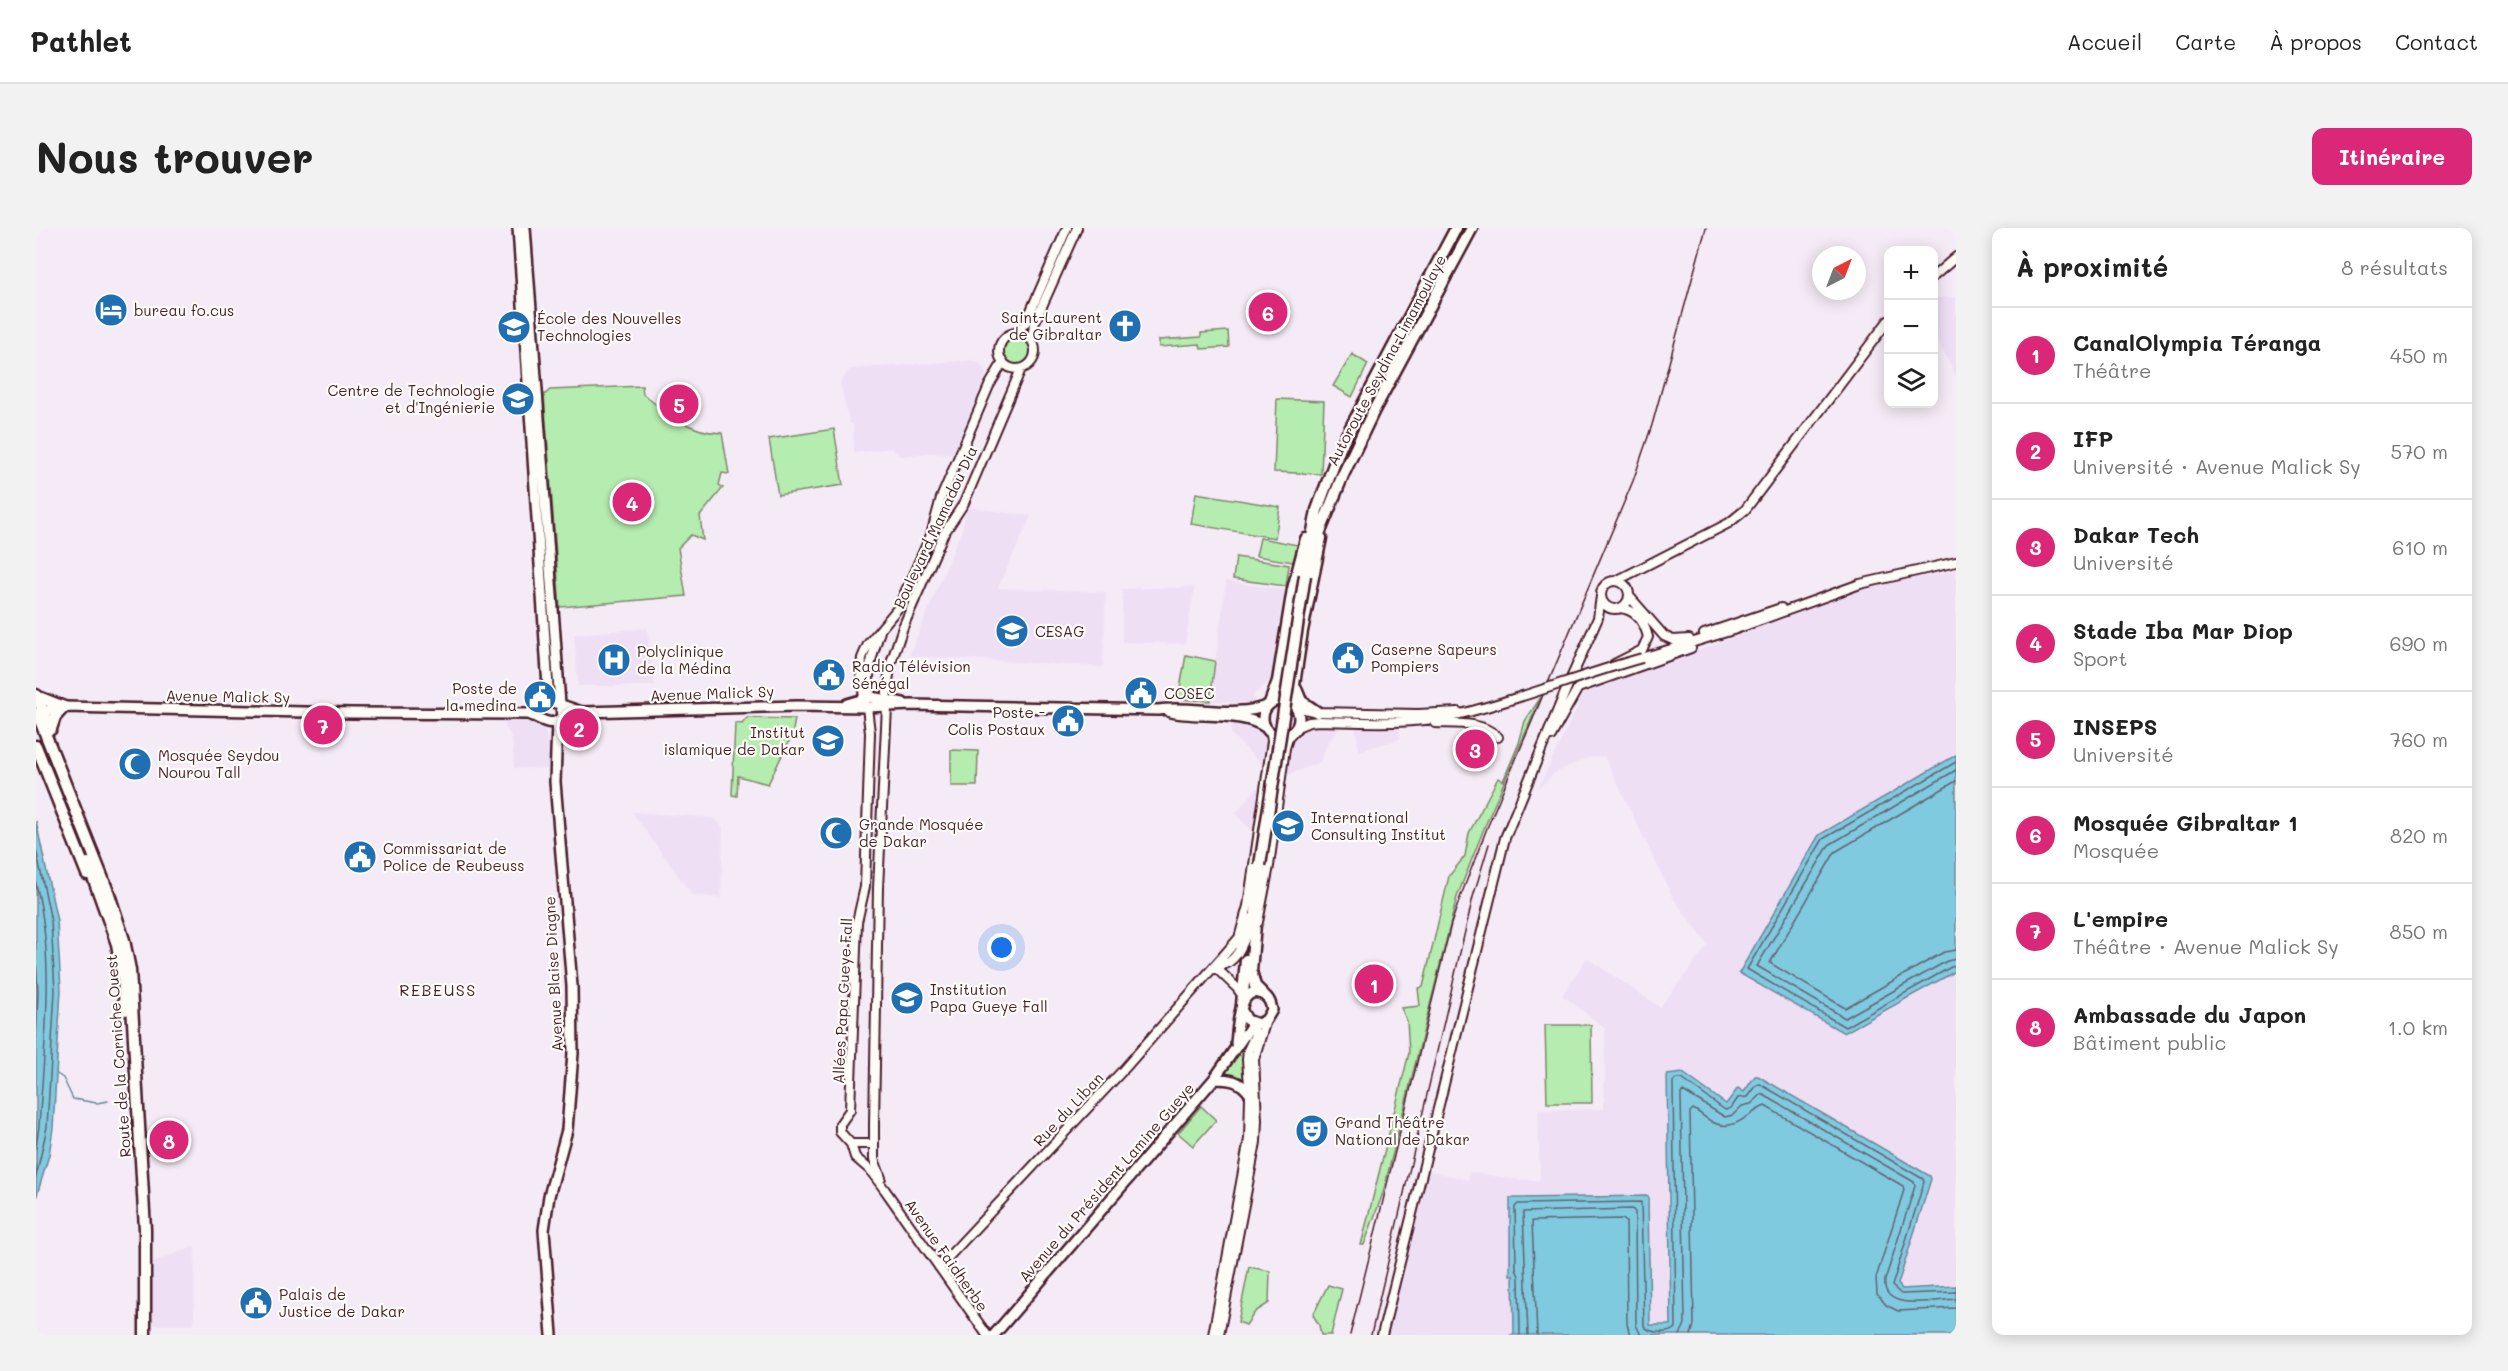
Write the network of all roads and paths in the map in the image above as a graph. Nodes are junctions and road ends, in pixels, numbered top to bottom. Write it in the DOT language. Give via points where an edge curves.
graph roads {
  1 [pos="518,228"];
  2 [pos="525,228"];
  3 [pos="1067,228"];
  4 [pos="1077,228"];
  5 [pos="1456,228"];
  6 [pos="1472,228"];
  7 [pos="1956,257"];
  8 [pos="1938,273"];
  9 [pos="1884,326"];
  10 [pos="1018,333"];
  11 [pos="1032,339"];
  12 [pos="1003,362"];
  13 [pos="1021,369"];
  14 [pos="1322,512"];
  15 [pos="1956,562"];
  16 [pos="1634,570"];
  17 [pos="1616,581"];
  18 [pos="1629,593"];
  19 [pos="1601,596"];
  20 [pos="1802,603"];
  21 [pos="1616,608"];
  22 [pos="1598,618"];
  23 [pos="1734,630"];
  24 [pos="1663,635"];
  25 [pos="1648,637"];
  26 [pos="1689,639"];
  27 [pos="1663,650"];
  28 [pos="1639,656"];
  29 [pos="1297,666"];
  30 [pos="1568,686"];
  31 [pos="1578,688"];
  32 [pos="36,695"];
  33 [pos="867,701"];
  34 [pos="886,703"];
  35 [pos="544,704"];
  36 [pos="1269,704"];
  37 [pos="560,705"];
  38 [pos="1295,706"];
  39 [pos="64,707"];
  40 [pos="1159,710"];
  41 [pos="585,712"];
  42 [pos="1317,712"];
  43 [pos="528,714"];
  44 [pos="1450,715"];
  45 [pos="39,718"];
  46 [pos="552,722"];
  47 [pos="1406,722"];
  48 [pos="1296,728"];
  49 [pos="51,729"];
  50 [pos="1268,730"];
  51 [pos="1498,737"];
  52 [pos="36,746"];
  53 [pos="1539,757"];
  54 [pos="91,854"];
  55 [pos="98,891"];
  56 [pos="1256,908"];
  57 [pos="1253,936"];
  58 [pos="1216,967"];
  59 [pos="1263,994"];
  60 [pos="1242,1003"];
  61 [pos="1266,1020"];
  62 [pos="1253,1023"];
  63 [pos="1236,1045"];
  64 [pos="1214,1079"];
  65 [pos="1250,1094"];
  66 [pos="851,1144"];
  67 [pos="874,1144"];
  68 [pos="873,1159"];
  69 [pos="864,1164"];
  70 [pos="885,1190"];
  71 [pos="939,1267"];
  72 [pos="138,1335"];
  73 [pos="145,1335"];
  74 [pos="552,1335"];
  75 [pos="987,1335"];
  76 [pos="994,1335"];
  77 [pos="1213,1335"];
  78 [pos="1219,1335"];
  79 [pos="1382,1335"];
  1 -- 35 [label="main road" via="548,687"];
  2 -- 37 [label="main road"];
  3 -- 10 [label="street"];
  4 -- 11 [label="street" via="1034,324"];
  5 -- 14 [label="highway, Autoroute Seydina-Limamoulaye" via="1357,414 1324,486"];
  6 -- 14 [label="highway, Autoroute Seydina-Limamoulaye"];
  7 -- 8 [label="street"];
  9 -- 16 [label="street" via="1745,510 1728,523"];
  10 -- 11 [label="street"];
  10 -- 12 [label="street" via="1001,342 999,354"];
  11 -- 13 [label="street" via="1035,356"];
  12 -- 13 [label="street" via="1010,368"];
  12 -- 33 [label="street, Boulevard Mamadou Dia" via="940,498 931,535 898,608 880,632 869,663"];
  13 -- 34 [label="street, Boulevard Mamadou Dia" via="964,503 943,535 903,627 890,666"];
  14 -- 29 [label="highway"];
  14 -- 36 [label="highway" via="1300,559 1278,681"];
  14 -- 56 [label="highway, Autoroute Seydina-Limamoulaye, bridge" via="1306,570"];
  15 -- 20 [label="street" via="1860,584"];
  16 -- 17 [label="street"];
  16 -- 18 [label="street"];
  17 -- 18 [label="street" via="1624,584"];
  17 -- 19 [label="street" via="1605,585"];
  18 -- 21 [label="street" via="1627,603"];
  18 -- 24 [label="street"];
  19 -- 21 [label="street" via="1605,604"];
  19 -- 22 [label="street"];
  20 -- 23 [label="street"];
  20 -- 26 [label="street"];
  21 -- 22 [label="street"];
  21 -- 25 [label="street" via="1636,614"];
  22 -- 30 [label="street"];
  23 -- 27 [label="street"];
  23 -- 31 [label="street"];
  24 -- 25 [label="street"];
  24 -- 26 [label="street" via="1673,640"];
  24 -- 27 [label="street"];
  25 -- 28 [label="street"];
  26 -- 27 [label="street"];
  27 -- 28 [label="street"];
  28 -- 44 [label="street, bridge" via="1513,700"];
  29 -- 38 [label="highway"];
  29 -- 42 [label="highway" via="1298,696"];
  30 -- 31 [label="street"];
  30 -- 53 [label="street"];
  31 -- 53 [label="street"];
  32 -- 39 [label="highway"];
  32 -- 45 [label="highway"];
  33 -- 34 [label="main road"];
  33 -- 41 [label="main road, Avenue Malick Sy"];
  33 -- 66 [label="street, Allées Papa Gueye Fall" via="870,733 865,887 857,922 850,1110 840,1128"];
  34 -- 40 [label="main road"];
  34 -- 67 [label="street"];
  35 -- 37 [label="main road" via="553,701"];
  35 -- 43 [label="main road"];
  35 -- 46 [label="main road" via="540,712"];
  36 -- 38 [label="main road" via="1283,700"];
  36 -- 40 [label="main road" via="1252,710"];
  36 -- 50 [label="main road" via="1263,717"];
  37 -- 41 [label="main road, Avenue Malick Sy"];
  37 -- 46 [label="main road" via="563,713"];
  38 -- 42 [label="street"];
  38 -- 48 [label="main road" via="1299,717"];
  39 -- 43 [label="main road, Avenue Malick Sy"];
  39 -- 45 [label="main road, Avenue Malick Sy"];
  39 -- 49 [label="highway"];
  40 -- 50 [label="main road" via="1256,721"];
  41 -- 46 [label="main road, Avenue Malick Sy"];
  42 -- 44 [label="street"];
  43 -- 46 [label="main road, Avenue Malick Sy"];
  44 -- 47 [label="street"];
  45 -- 49 [label="highway"];
  45 -- 54 [label="highway, Route de la Corniche Ouest"];
  45 -- 55 [label="highway, Route de la Corniche Ouest"];
  46 -- 74 [label="main road, Avenue Blaise Diagne" via="572,986 573,1053 567,1130 544,1230"];
  47 -- 48 [label="street" via="1319,721"];
  47 -- 51 [label="street" via="1479,726"];
  48 -- 50 [label="main road" via="1284,736"];
  48 -- 57 [label="street" via="1285,748 1262,911"];
  49 -- 54 [label="highway" via="84,819"];
  50 -- 58 [label="street" via="1272,747 1245,920 1239,938"];
  52 -- 55 [label="highway" via="85,871"];
  53 -- 79 [label="street" via="1505,838"];
  54 -- 73 [label="highway, Route de la Corniche Ouest" via="116,915 130,970 145,1229"];
  55 -- 72 [label="highway, Route de la Corniche Ouest" via="117,944 123,978 138,1238"];
  56 -- 57 [label="highway, Autoroute Seydina-Limamoulaye"];
  56 -- 58 [label="street" via="1235,956 1226,965"];
  57 -- 59 [label="highway" via="1252,977"];
  57 -- 60 [label="highway" via="1246,960"];
  58 -- 60 [label="street" via="1238,988"];
  58 -- 71 [label="street, Rue du Liban"];
  59 -- 60 [label="main road" via="1252,993"];
  59 -- 61 [label="main road" via="1272,1006"];
  60 -- 62 [label="main road" via="1245,1018"];
  60 -- 63 [label="main road, Avenue du Président Lamine Gueye"];
  61 -- 62 [label="main road"];
  61 -- 78 [label="street" via="1254,1059 1256,1142"];
  62 -- 63 [label="main road, Avenue du Président Lamine Gueye"];
  62 -- 65 [label="street" via="1255,1035 1247,1055"];
  63 -- 64 [label="main road, Avenue du Président Lamine Gueye"];
  64 -- 65 [label="main road" via="1236,1081"];
  64 -- 76 [label="main road, Avenue du Président Lamine Gueye"];
  65 -- 77 [label="street" via="1247,1155"];
  66 -- 67 [label="street"];
  66 -- 69 [label="street, Avenue Faidherbe" via="855,1157"];
  67 -- 68 [label="street"];
  68 -- 69 [label="street"];
  68 -- 70 [label="street, Avenue Faidherbe"];
  69 -- 70 [label="street, Avenue Faidherbe"];
  70 -- 71 [label="street, Avenue Faidherbe"];
  71 -- 75 [label="street, Avenue Faidherbe"];
}
